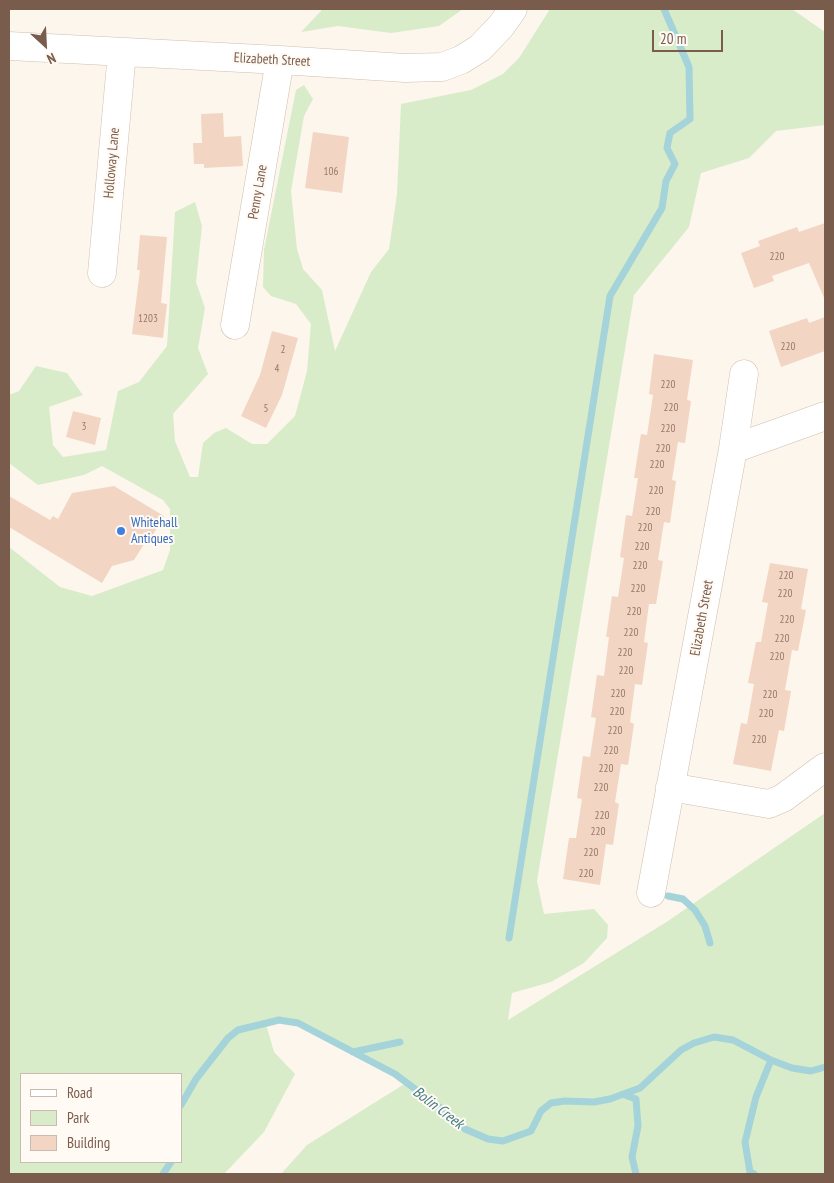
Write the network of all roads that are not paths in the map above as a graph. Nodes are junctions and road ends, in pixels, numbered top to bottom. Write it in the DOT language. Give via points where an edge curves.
graph roads {
  1 [pos="513,9"];
  2 [pos="9,46"];
  3 [pos="122,52"];
  4 [pos="280,60"];
  5 [pos="102,273"];
  6 [pos="235,325"];
  7 [pos="744,374"];
  8 [pos="825,416"];
  9 [pos="733,449"];
  10 [pos="825,767"];
  11 [pos="670,788"];
  12 [pos="651,893"];
  1 -- 4 [label="street, Elizabeth Street" via="480,48 461,60 442,66 405,68"];
  2 -- 3 [label="street, Elizabeth Street"];
  3 -- 4 [label="street, Elizabeth Street"];
  3 -- 5 [label="street, Holloway Lane"];
  4 -- 6 [label="street, Penny Lane"];
  7 -- 9 [label="street, Elizabeth Street"];
  8 -- 9 [label="street"];
  9 -- 11 [label="street, Elizabeth Street"];
  10 -- 11 [label="street" via="784,798 770,804"];
  11 -- 12 [label="street, Elizabeth Street"];
}
